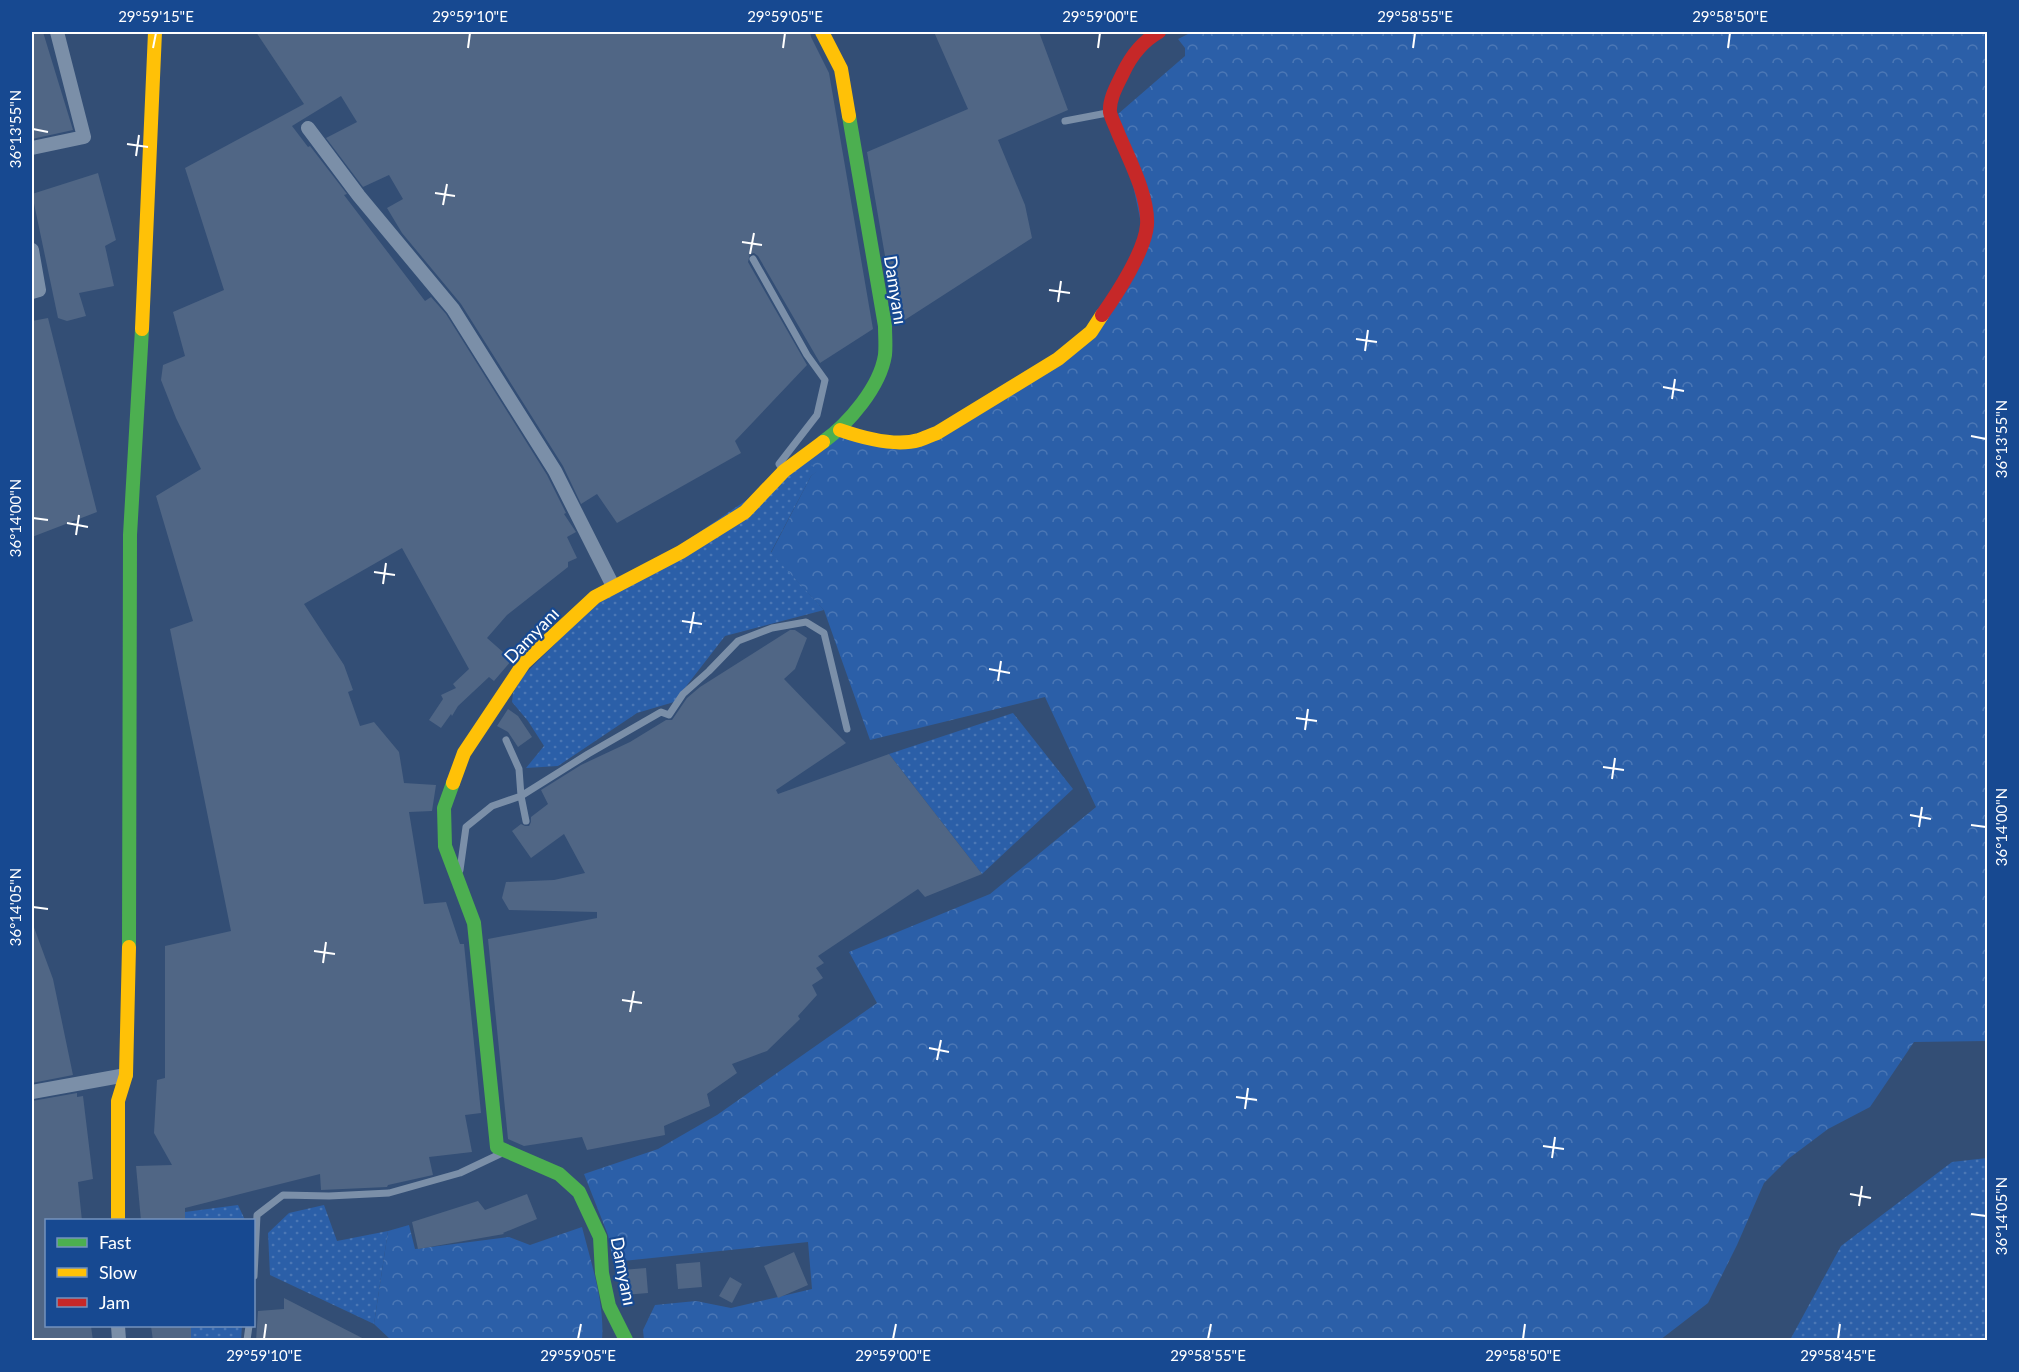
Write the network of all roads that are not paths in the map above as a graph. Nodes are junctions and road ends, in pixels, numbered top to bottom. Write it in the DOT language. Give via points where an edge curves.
graph roads {
  1 [pos="57,32"];
  2 [pos="155,32"];
  3 [pos="822,32"];
  4 [pos="1159,32"];
  5 [pos="1110,112"];
  6 [pos="1065,121"];
  7 [pos="308,129"];
  8 [pos="32,148"];
  9 [pos="32,250"];
  10 [pos="753,259"];
  11 [pos="32,292"];
  12 [pos="840,430"];
  13 [pos="784,471"];
  14 [pos="613,586"];
  15 [pos="847,729"];
  16 [pos="506,740"];
  17 [pos="521,796"];
  18 [pos="526,821"];
  19 [pos="459,888"];
  20 [pos="126,1075"];
  21 [pos="32,1092"];
  22 [pos="506,1151"];
  23 [pos="118,1219"];
  24 [pos="255,1256"];
  25 [pos="626,1341"];
  1 -- 8 [label="street" via="84,137"];
  2 -- 20 [label="street" via="130,535"];
  3 -- 12 [label="street, Damyanı" via="841,69 885,326 885,355 875,385"];
  4 -- 5 [label="street" via="1148,38 1129,62 1112,97"];
  5 -- 6 [label="lane"];
  5 -- 12 [label="street" via="1140,188 1147,226 1142,247 1091,332 1058,359 937,433 898,442"];
  7 -- 14 [label="street" via="453,309 555,471"];
  9 -- 11 [label="street" via="39,290"];
  10 -- 13 [label="lane" via="825,380 817,415 779,464"];
  12 -- 13 [label="street, Damyanı"];
  13 -- 14 [label="street, Damyanı" via="745,512 681,552"];
  14 -- 19 [label="street, Damyanı" via="524,663 464,753 444,808 445,846"];
  15 -- 17 [label="lane" via="824,633 806,621 738,641 683,693 669,715 661,712 637,724"];
  16 -- 17 [label="lane" via="519,769"];
  17 -- 18 [label="lane"];
  17 -- 19 [label="lane" via="492,806 466,826"];
  19 -- 22 [label="street, Damyanı" via="474,923 497,1147"];
  20 -- 21 [label="street"];
  20 -- 23 [label="street" via="118,1101"];
  22 -- 24 [label="lane" via="460,1173 389,1193 284,1195 257,1215"];
  22 -- 25 [label="street, Damyanı" via="559,1174 579,1192 600,1237 609,1306"];
}
